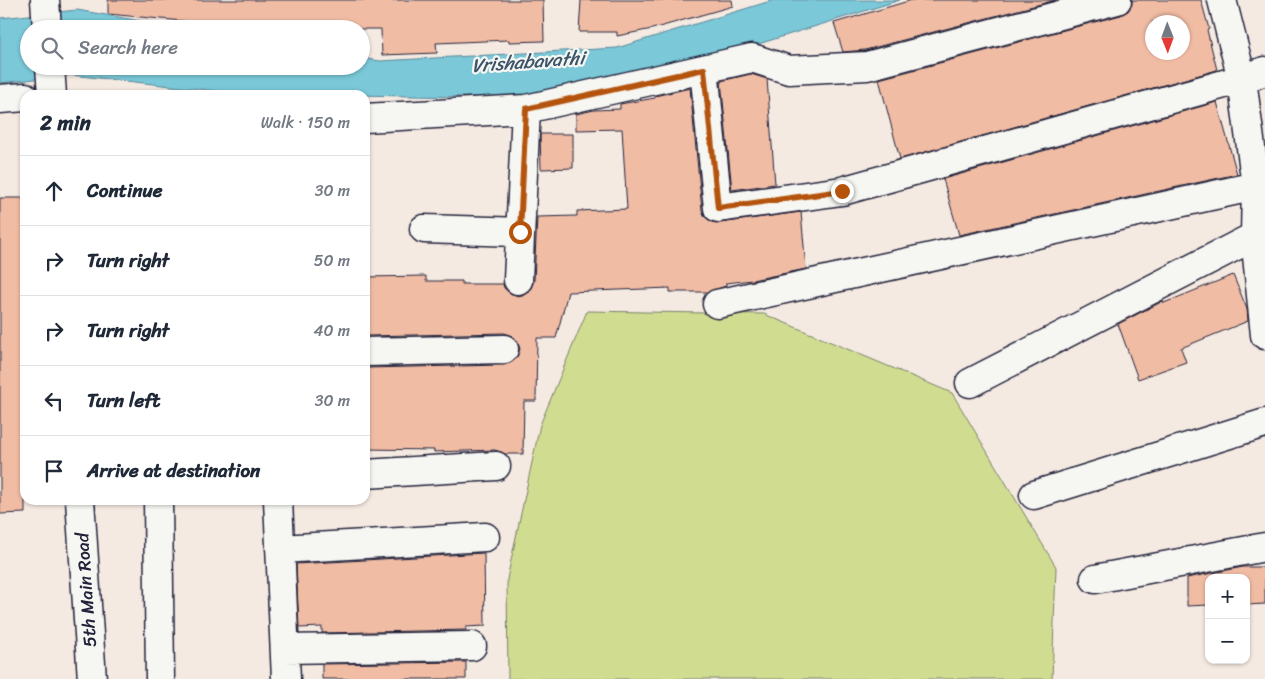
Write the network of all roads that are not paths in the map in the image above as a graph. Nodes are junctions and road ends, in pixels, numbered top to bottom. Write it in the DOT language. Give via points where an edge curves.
graph roads {
  1 [pos="45,0"];
  2 [pos="1117,0"];
  3 [pos="1222,0"];
  4 [pos="46,20"];
  5 [pos="704,69"];
  6 [pos="51,75"];
  7 [pos="1254,75"];
  8 [pos="52,90"];
  9 [pos="20,97"];
  10 [pos="0,99"];
  11 [pos="526,109"];
  12 [pos="370,118"];
  13 [pos="1256,186"];
  14 [pos="424,229"];
  15 [pos="520,232"];
  16 [pos="1255,236"];
  17 [pos="1261,263"];
  18 [pos="518,280"];
  19 [pos="717,304"];
  20 [pos="1265,335"];
  21 [pos="504,349"];
  22 [pos="370,352"];
  23 [pos="970,383"];
  24 [pos="1265,423"];
  25 [pos="496,466"];
  26 [pos="370,474"];
  27 [pos="1034,495"];
  28 [pos="80,505"];
  29 [pos="158,505"];
  30 [pos="278,505"];
  31 [pos="484,537"];
  32 [pos="1265,547"];
  33 [pos="280,550"];
  34 [pos="1095,579"];
  35 [pos="472,646"];
  36 [pos="285,649"];
  37 [pos="92,679"];
  38 [pos="160,679"];
  39 [pos="286,679"];
  1 -- 4 [label="street"];
  2 -- 5 [label="street" via="867,66 789,70 752,58"];
  3 -- 7 [label="street"];
  5 -- 7 [label="street" via="718,208 842,191"];
  5 -- 11 [label="street"];
  6 -- 8 [label="street"];
  7 -- 13 [label="street"];
  9 -- 10 [label="street"];
  11 -- 12 [label="street"];
  11 -- 15 [label="street"];
  13 -- 16 [label="street"];
  13 -- 19 [label="street"];
  14 -- 15 [label="street"];
  15 -- 18 [label="street"];
  16 -- 17 [label="street"];
  16 -- 23 [label="street"];
  17 -- 20 [label="street"];
  21 -- 22 [label="street"];
  24 -- 27 [label="street"];
  25 -- 26 [label="street"];
  28 -- 37 [label="street, 5th Main Road"];
  29 -- 38 [label="street"];
  30 -- 33 [label="street"];
  31 -- 33 [label="street"];
  32 -- 34 [label="street"];
  33 -- 36 [label="street"];
  35 -- 36 [label="street"];
  36 -- 39 [label="street"];
}
